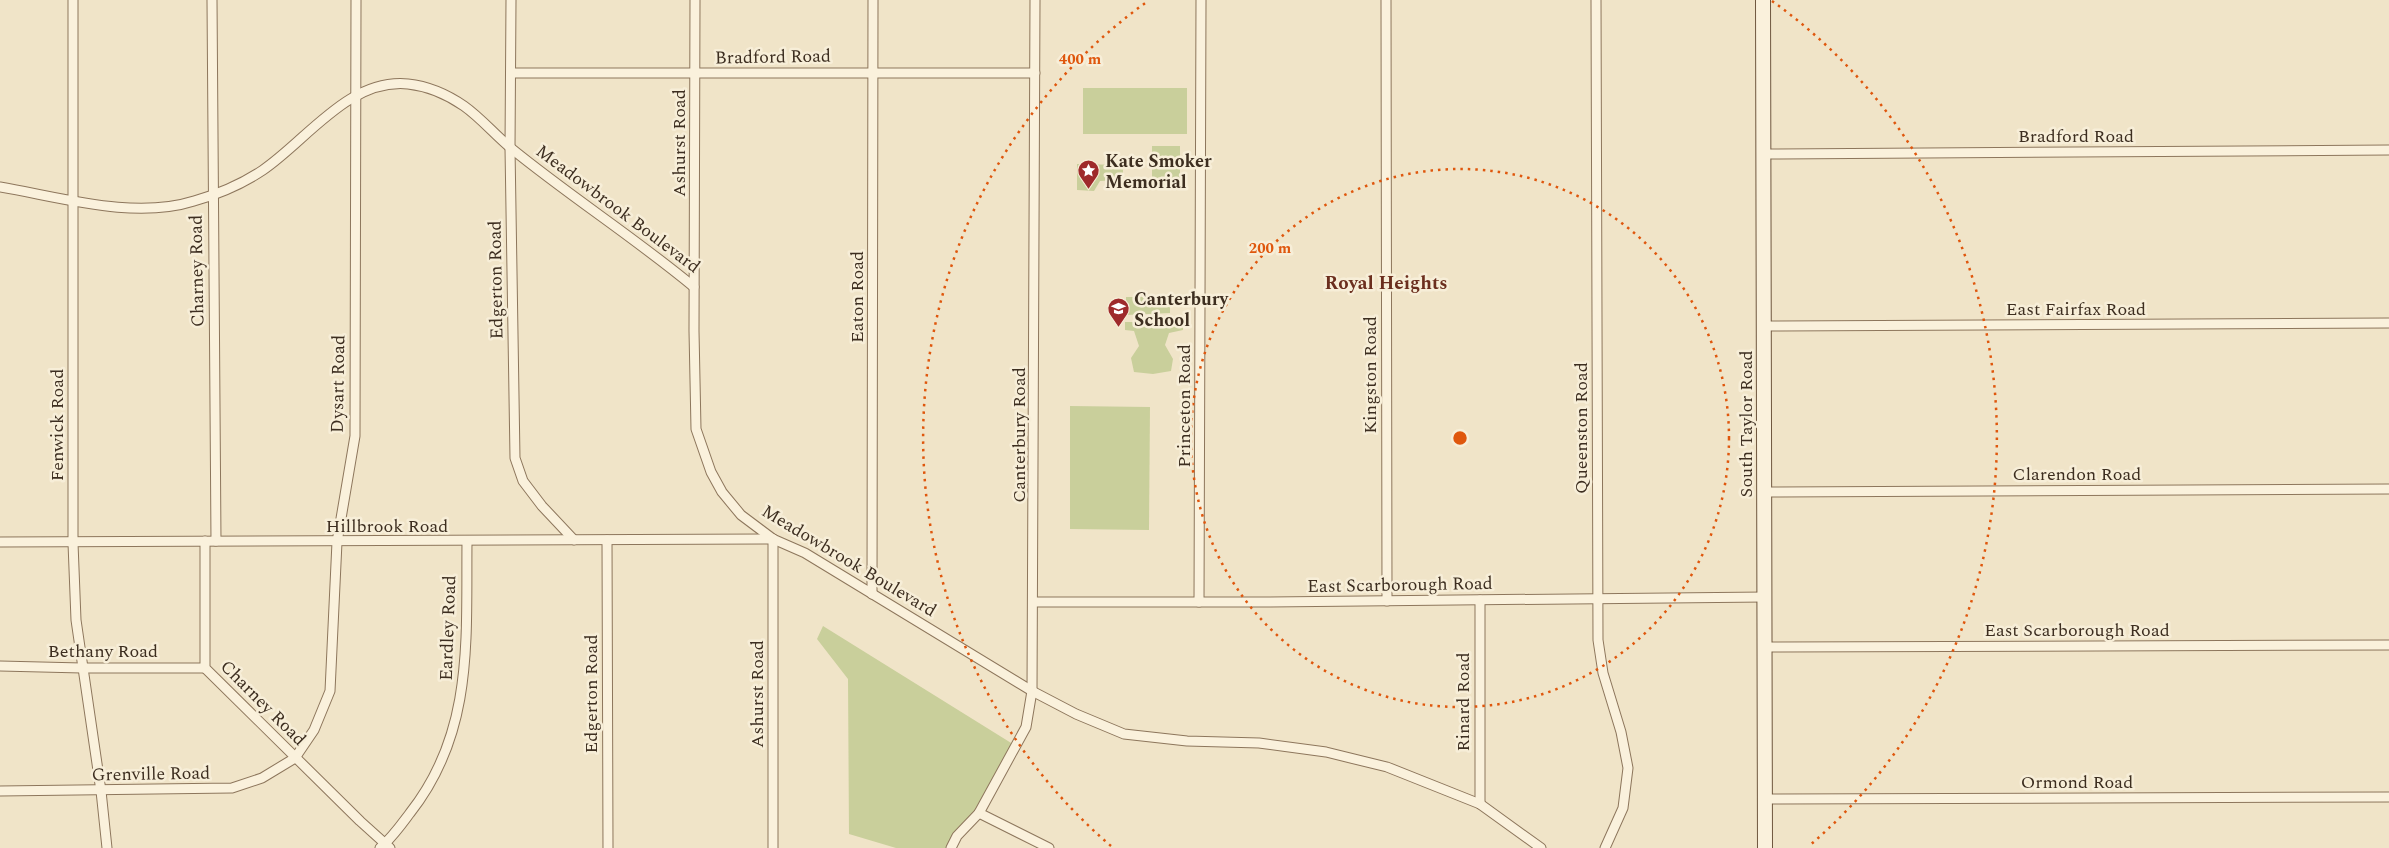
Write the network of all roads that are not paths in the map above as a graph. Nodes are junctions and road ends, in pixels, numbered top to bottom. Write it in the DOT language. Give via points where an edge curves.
graph roads {
  1 [pos="73,0"];
  2 [pos="212,0"];
  3 [pos="356,0"];
  4 [pos="511,0"];
  5 [pos="695,0"];
  6 [pos="873,0"];
  7 [pos="1035,0"];
  8 [pos="1201,0"];
  9 [pos="1386,0"];
  10 [pos="1596,0"];
  11 [pos="1763,0"];
  12 [pos="874,72"];
  13 [pos="511,73"];
  14 [pos="1035,73"];
  15 [pos="695,74"];
  16 [pos="356,96"];
  17 [pos="510,148"];
  18 [pos="2389,150"];
  19 [pos="1764,154"];
  20 [pos="0,187"];
  21 [pos="212,195"];
  22 [pos="74,200"];
  23 [pos="694,287"];
  24 [pos="2389,323"];
  25 [pos="1764,326"];
  26 [pos="2389,489"];
  27 [pos="1765,492"];
  28 [pos="773,539"];
  29 [pos="574,540"];
  30 [pos="607,540"];
  31 [pos="205,541"];
  32 [pos="216,541"];
  33 [pos="0,542"];
  34 [pos="337,542"];
  35 [pos="467,542"];
  36 [pos="73,543"];
  37 [pos="872,594"];
  38 [pos="1765,597"];
  39 [pos="1480,600"];
  40 [pos="1598,600"];
  41 [pos="1387,601"];
  42 [pos="1034,602"];
  43 [pos="1199,602"];
  44 [pos="2389,645"];
  45 [pos="1765,647"];
  46 [pos="0,666"];
  47 [pos="82,668"];
  48 [pos="205,668"];
  49 [pos="1032,690"];
  50 [pos="295,758"];
  51 [pos="0,791"];
  52 [pos="101,791"];
  53 [pos="2389,797"];
  54 [pos="1765,799"];
  55 [pos="1480,804"];
  56 [pos="979,813"];
  57 [pos="385,847"];
  58 [pos="107,848"];
  59 [pos="608,848"];
  60 [pos="773,848"];
  61 [pos="951,848"];
  62 [pos="1049,848"];
  63 [pos="1541,848"];
  64 [pos="1605,848"];
  65 [pos="1765,848"];
  1 -- 22 [label="street, Fenwick Road"];
  2 -- 21 [label="street, Charney Road"];
  3 -- 16 [label="street, Dysart Road"];
  4 -- 13 [label="street, Edgerton Road"];
  5 -- 15 [label="street, Ashurst Road"];
  6 -- 12 [label="street, Eaton Road"];
  7 -- 14 [label="street, Canterbury Road"];
  8 -- 43 [label="street, Princeton Road"];
  9 -- 41 [label="street, Kingston Road"];
  10 -- 40 [label="street, Queenston Road"];
  11 -- 19 [label="main road, South Taylor Road"];
  12 -- 14 [label="street, Bradford Road"];
  12 -- 15 [label="street, Bradford Road"];
  12 -- 37 [label="street, Eaton Road"];
  13 -- 15 [label="street, Bradford Road"];
  13 -- 17 [label="street, Edgerton Road"];
  14 -- 42 [label="street, Canterbury Road"];
  15 -- 23 [label="street, Ashurst Road"];
  16 -- 17 [label="street, Meadowbrook Boulevard" via="394,84 435,91 464,106"];
  16 -- 21 [label="street, Meadowbrook Boulevard" via="266,168 246,181"];
  16 -- 34 [label="street, Dysart Road" via="355,436"];
  17 -- 23 [label="street, Meadowbrook Boulevard" via="651,251"];
  17 -- 29 [label="street, Edgerton Road" via="515,458 523,481"];
  18 -- 19 [label="street, Bradford Road"];
  19 -- 25 [label="main road, South Taylor Road"];
  20 -- 22 [label="street, Meadowbrook Boulevard"];
  21 -- 22 [label="street, Meadowbrook Boulevard" via="158,208"];
  21 -- 32 [label="street, Charney Road"];
  22 -- 36 [label="street, Fenwick Road"];
  23 -- 28 [label="street, Meadowbrook Boulevard" via="695,406 699,440 722,492 742,515"];
  24 -- 25 [label="street, East Fairfax Road"];
  25 -- 27 [label="main road, South Taylor Road"];
  26 -- 27 [label="street, Clarendon Road"];
  27 -- 38 [label="main road, South Taylor Road"];
  28 -- 30 [label="street, Hillbrook Road"];
  28 -- 37 [label="street, Meadowbrook Boulevard" via="805,553"];
  28 -- 60 [label="street, Ashurst Road"];
  29 -- 30 [label="street, Hillbrook Road"];
  29 -- 35 [label="street, Hillbrook Road"];
  30 -- 59 [label="street, Edgerton Road"];
  31 -- 32 [label="street, Hillbrook Road"];
  31 -- 36 [label="street, Hillbrook Road"];
  31 -- 48 [label="street, Charney Road"];
  32 -- 34 [label="street, Hillbrook Road"];
  33 -- 36 [label="street, Hillbrook Road"];
  34 -- 35 [label="street, Hillbrook Road"];
  34 -- 50 [label="street, Dysart Road" via="330,691 314,730"];
  35 -- 57 [label="street, Eardley Road" via="466,670 457,717 436,775"];
  36 -- 47 [label="street, Fenwick Road" via="76,620"];
  37 -- 49 [label="street, Meadowbrook Boulevard"];
  38 -- 40 [label="street, East Scarborough Road"];
  38 -- 45 [label="main road, South Taylor Road"];
  39 -- 40 [label="street, East Scarborough Road"];
  39 -- 41 [label="street, East Scarborough Road"];
  39 -- 55 [label="street, Rinard Road"];
  40 -- 64 [label="street, Queenston Road" via="1598,640 1603,673 1623,738 1628,768 1623,808"];
  41 -- 43 [label="street, East Scarborough Road"];
  42 -- 43 [label="street, East Scarborough Road"];
  42 -- 49 [label="street, Canterbury Road"];
  44 -- 45 [label="street, East Scarborough Road"];
  45 -- 54 [label="main road, South Taylor Road"];
  46 -- 47 [label="street, Bethany Road"];
  47 -- 48 [label="street, Bethany Road"];
  47 -- 52 [label="street, Fenwick Road"];
  48 -- 50 [label="street, Charney Road"];
  49 -- 55 [label="street, Meadowbrook Boulevard" via="1076,714 1124,734 1187,741 1259,743 1326,752 1387,767"];
  49 -- 56 [label="street, Canterbury Road" via="1026,727"];
  50 -- 52 [label="street, Grenville Road" via="262,778 232,788"];
  50 -- 57 [label="street, Charney Road"];
  51 -- 52 [label="street, Grenville Road"];
  52 -- 58 [label="street, Fenwick Road"];
  53 -- 54 [label="street, Ormond Road"];
  54 -- 65 [label="main road, South Taylor Road"];
  55 -- 63 [label="street, Meadowbrook Boulevard"];
  56 -- 61 [label="street, Canterbury Road" via="957,836"];
  56 -- 62 [label="street"];
}
